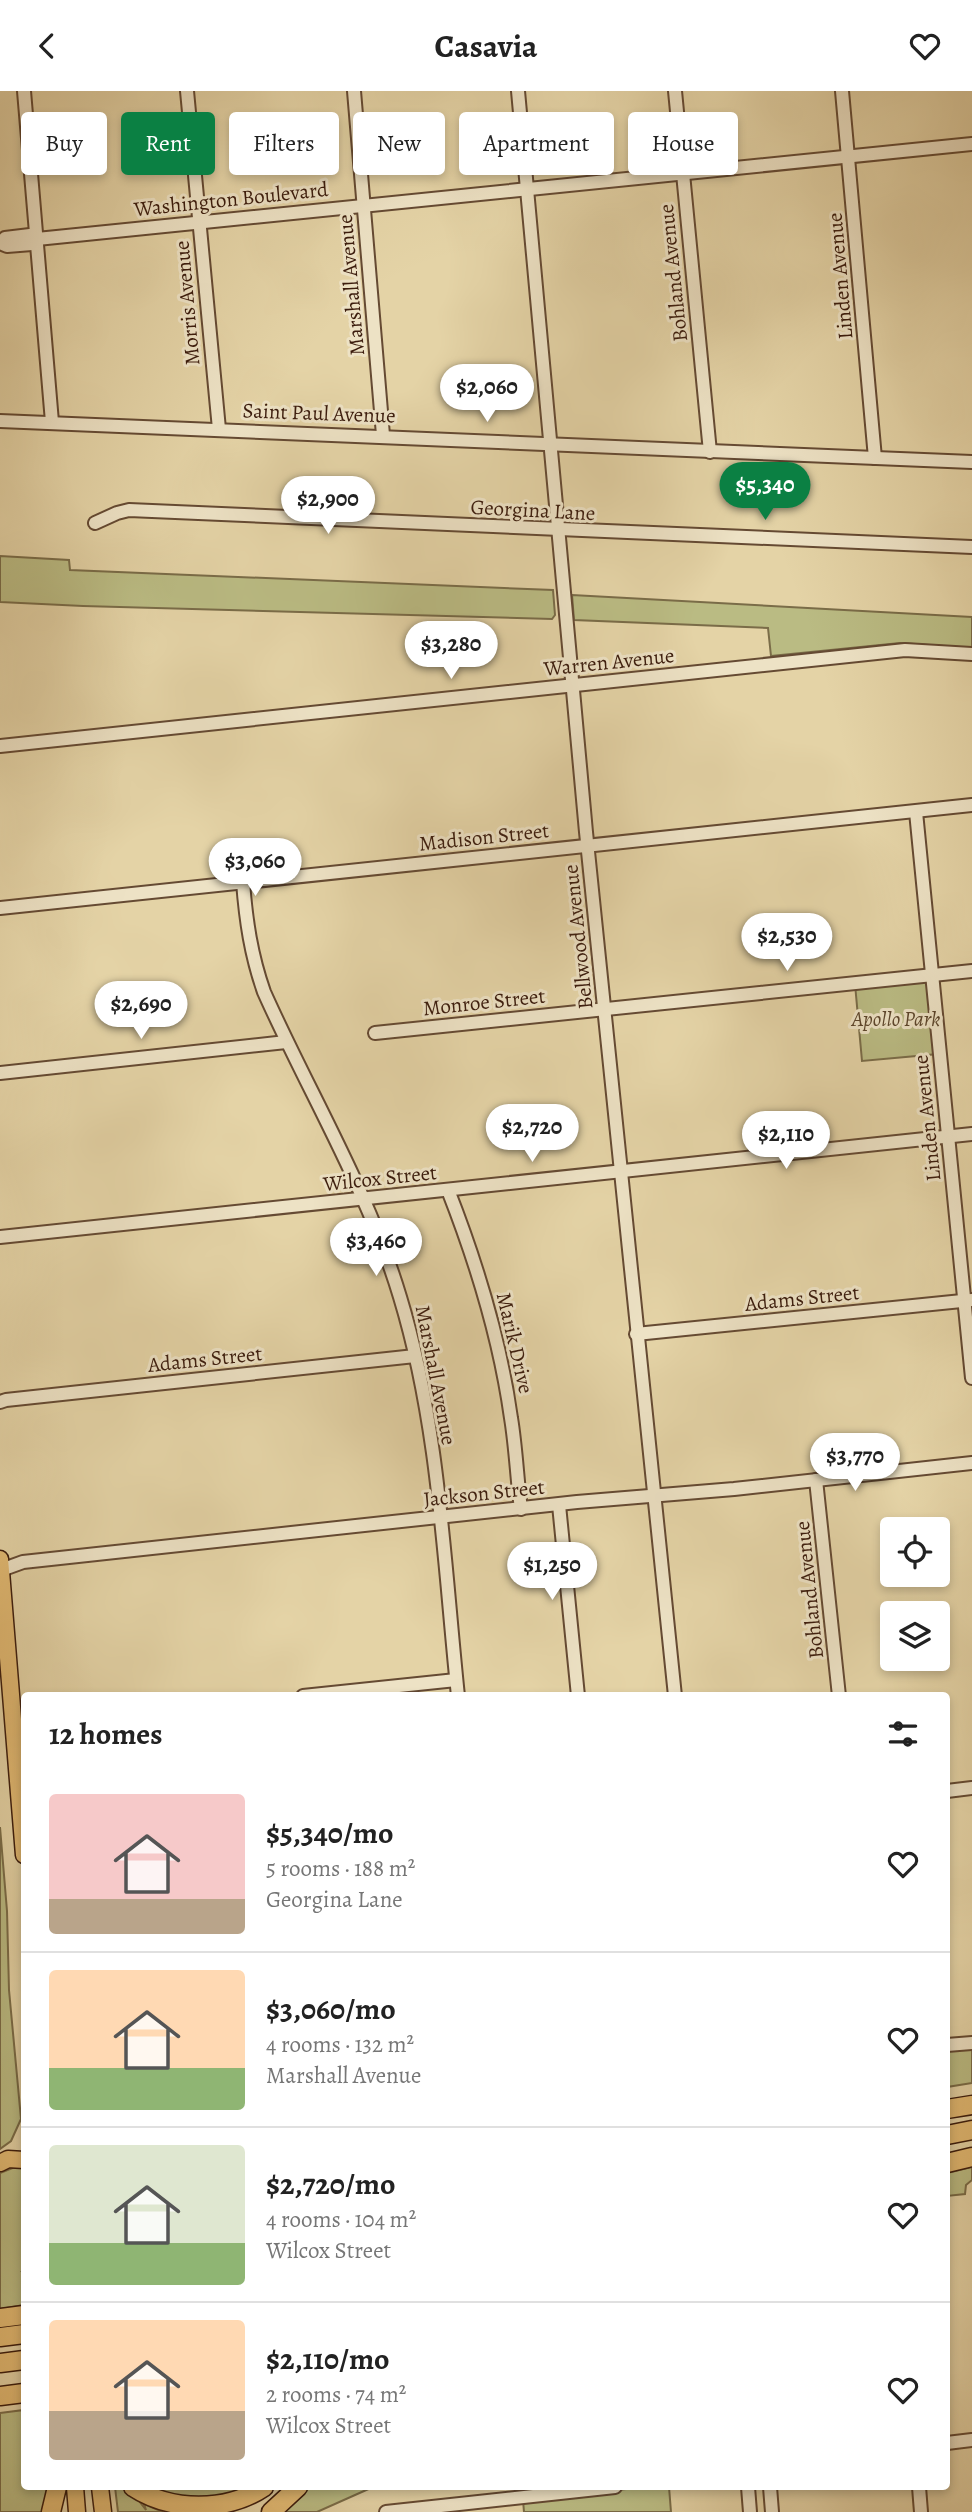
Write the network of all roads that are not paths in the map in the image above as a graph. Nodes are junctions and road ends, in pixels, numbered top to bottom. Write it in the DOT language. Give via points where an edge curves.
graph roads {
  1 [pos="24,91"];
  2 [pos="187,91"];
  3 [pos="354,91"];
  4 [pos="518,91"];
  5 [pos="675,91"];
  6 [pos="842,91"];
  7 [pos="677,112"];
  8 [pos="972,144"];
  9 [pos="848,157"];
  10 [pos="738,168"];
  11 [pos="672,175"];
  12 [pos="683,175"];
  13 [pos="527,188"];
  14 [pos="364,205"];
  15 [pos="199,222"];
  16 [pos="37,239"];
  17 [pos="1,243"];
  18 [pos="0,421"];
  19 [pos="52,422"];
  20 [pos="219,429"];
  21 [pos="383,435"];
  22 [pos="550,445"];
  23 [pos="710,452"];
  24 [pos="876,458"];
  25 [pos="972,462"];
  26 [pos="95,523"];
  27 [pos="558,531"];
  28 [pos="972,547"];
  29 [pos="972,654"];
  30 [pos="572,685"];
  31 [pos="0,746"];
  32 [pos="972,805"];
  33 [pos="915,811"];
  34 [pos="588,846"];
  35 [pos="243,882"];
  36 [pos="0,908"];
  37 [pos="972,971"];
  38 [pos="932,975"];
  39 [pos="605,1009"];
  40 [pos="375,1033"];
  41 [pos="286,1042"];
  42 [pos="0,1073"];
  43 [pos="972,1134"];
  44 [pos="948,1136"];
  45 [pos="620,1172"];
  46 [pos="448,1190"];
  47 [pos="362,1199"];
  48 [pos="0,1237"];
  49 [pos="968,1300"];
  50 [pos="636,1334"];
  51 [pos="415,1356"];
  52 [pos="972,1378"];
  53 [pos="0,1402"];
  54 [pos="972,1463"];
  55 [pos="816,1480"];
  56 [pos="654,1496"];
  57 [pos="559,1504"];
  58 [pos="520,1509"];
  59 [pos="440,1518"];
  60 [pos="0,1559"];
  61 [pos="1,1570"];
  62 [pos="456,1680"];
  63 [pos="341,1692"];
  64 [pos="457,1692"];
  65 [pos="578,1692"];
  66 [pos="675,1692"];
  67 [pos="839,1692"];
  68 [pos="19,1730"];
  69 [pos="21,1780"];
  70 [pos="972,1788"];
  71 [pos="950,1791"];
  72 [pos="972,2043"];
  73 [pos="950,2045"];
  74 [pos="972,2105"];
  75 [pos="950,2109"];
  76 [pos="972,2130"];
  77 [pos="950,2134"];
  78 [pos="972,2157"];
  79 [pos="21,2160"];
  80 [pos="950,2162"];
  81 [pos="0,2164"];
  82 [pos="21,2315"];
  83 [pos="0,2318"];
  84 [pos="21,2335"];
  85 [pos="0,2337"];
  86 [pos="21,2360"];
  87 [pos="0,2363"];
  88 [pos="21,2393"];
  89 [pos="0,2396"];
  90 [pos="972,2440"];
  91 [pos="950,2443"];
  92 [pos="56,2490"];
  93 [pos="75,2490"];
  94 [pos="100,2490"];
  95 [pos="137,2490"];
  96 [pos="260,2490"];
  97 [pos="295,2490"];
  98 [pos="556,2490"];
  99 [pos="748,2490"];
  100 [pos="770,2490"];
  101 [pos="919,2490"];
  102 [pos="536,2491"];
  103 [pos="435,2509"];
  104 [pos="51,2512"];
  105 [pos="77,2512"];
  106 [pos="103,2512"];
  107 [pos="271,2512"];
  108 [pos="386,2512"];
  109 [pos="750,2512"];
  110 [pos="772,2512"];
  111 [pos="922,2512"];
  1 -- 16 [label="street"];
  2 -- 15 [label="street, Morris Avenue"];
  3 -- 14 [label="street, Marshall Avenue"];
  4 -- 13 [label="street, Bellwood Avenue"];
  5 -- 7 [label="street, Bohland Avenue"];
  6 -- 9 [label="street, Linden Avenue"];
  8 -- 9 [label="street, Washington Boulevard"];
  9 -- 10 [label="street, Washington Boulevard"];
  9 -- 24 [label="street, Linden Avenue"];
  11 -- 13 [label="street, Washington Boulevard"];
  12 -- 23 [label="street, Bohland Avenue"];
  13 -- 14 [label="street, Washington Boulevard"];
  13 -- 22 [label="street, Bellwood Avenue"];
  14 -- 15 [label="street, Washington Boulevard"];
  14 -- 21 [label="street, Marshall Avenue"];
  15 -- 16 [label="street, Washington Boulevard"];
  15 -- 20 [label="street, Morris Avenue"];
  16 -- 17 [label="street, Washington Boulevard" via="32,244"];
  16 -- 19 [label="street"];
  18 -- 19 [label="street, Saint Paul Avenue"];
  19 -- 20 [label="street, Saint Paul Avenue"];
  20 -- 21 [label="street, Saint Paul Avenue"];
  21 -- 22 [label="street, Saint Paul Avenue"];
  22 -- 23 [label="street, Saint Paul Avenue"];
  22 -- 27 [label="street, Bellwood Avenue"];
  23 -- 24 [label="street, Saint Paul Avenue"];
  24 -- 25 [label="street, Saint Paul Avenue"];
  26 -- 27 [label="street, Georgina Lane" via="130,510"];
  27 -- 28 [label="street, Georgina Lane"];
  27 -- 30 [label="street, Bellwood Avenue"];
  29 -- 30 [label="street, Warren Avenue" via="905,650"];
  30 -- 31 [label="street, Warren Avenue"];
  30 -- 34 [label="street, Bellwood Avenue"];
  32 -- 33 [label="street, Madison Street"];
  33 -- 34 [label="street, Madison Street"];
  33 -- 38 [label="street, Linden Avenue"];
  34 -- 35 [label="street, Madison Street"];
  34 -- 39 [label="street, Bellwood Avenue"];
  35 -- 36 [label="street, Madison Street"];
  35 -- 41 [label="street, Marshall Avenue" via="253,962"];
  37 -- 38 [label="street, Monroe Street"];
  38 -- 39 [label="street, Monroe Street"];
  38 -- 44 [label="street, Linden Avenue"];
  39 -- 40 [label="street, Monroe Street"];
  39 -- 45 [label="street, Bellwood Avenue"];
  41 -- 42 [label="street"];
  41 -- 47 [label="street, Marshall Avenue"];
  43 -- 44 [label="street, Wilcox Street"];
  44 -- 45 [label="street, Wilcox Street"];
  44 -- 49 [label="street, Linden Avenue"];
  45 -- 46 [label="street, Wilcox Street"];
  45 -- 50 [label="street, Bellwood Avenue"];
  46 -- 47 [label="street, Wilcox Street"];
  46 -- 58 [label="street, Marik Drive" via="499,1352"];
  47 -- 48 [label="street, Wilcox Street"];
  47 -- 51 [label="street, Marshall Avenue" via="389,1263"];
  49 -- 50 [label="street, Adams Street"];
  49 -- 52 [label="street, Linden Avenue"];
  50 -- 56 [label="street, Bellwood Avenue"];
  51 -- 53 [label="street, Adams Street"];
  51 -- 59 [label="street, Marshall Avenue"];
  54 -- 55 [label="street, Jackson Street"];
  55 -- 56 [label="street, Jackson Street"];
  55 -- 67 [label="street, Bohland Avenue"];
  56 -- 57 [label="street, Jackson Street"];
  56 -- 66 [label="street, Bellwood Avenue"];
  57 -- 58 [label="street, Jackson Street"];
  57 -- 65 [label="street"];
  58 -- 59 [label="street, Jackson Street"];
  59 -- 61 [label="street, Jackson Street" via="23,1562"];
  59 -- 62 [label="street, Marshall Avenue"];
  60 -- 61 [label="main road"];
  61 -- 68 [label="main road"];
  62 -- 63 [label="street"];
  62 -- 64 [label="street, Marshall Avenue"];
  68 -- 69 [label="main road"];
  70 -- 71 [label="street"];
  72 -- 73 [label="street"];
  74 -- 75 [label="highway"];
  76 -- 77 [label="highway"];
  78 -- 80 [label="highway"];
  79 -- 81 [label="main road"];
  82 -- 83 [label="highway"];
  84 -- 85 [label="highway"];
  86 -- 87 [label="highway"];
  88 -- 89 [label="highway"];
  90 -- 91 [label="street"];
  92 -- 104 [label="highway"];
  93 -- 105 [label="main road"];
  94 -- 106 [label="main road"];
  95 -- 96 [label="highway" via="160,2504 197,2511 225,2508"];
  97 -- 107 [label="highway"];
  98 -- 102 [label="street"];
  99 -- 109 [label="street"];
  100 -- 110 [label="street"];
  101 -- 111 [label="street"];
  102 -- 103 [label="street"];
  103 -- 108 [label="street"];
}
